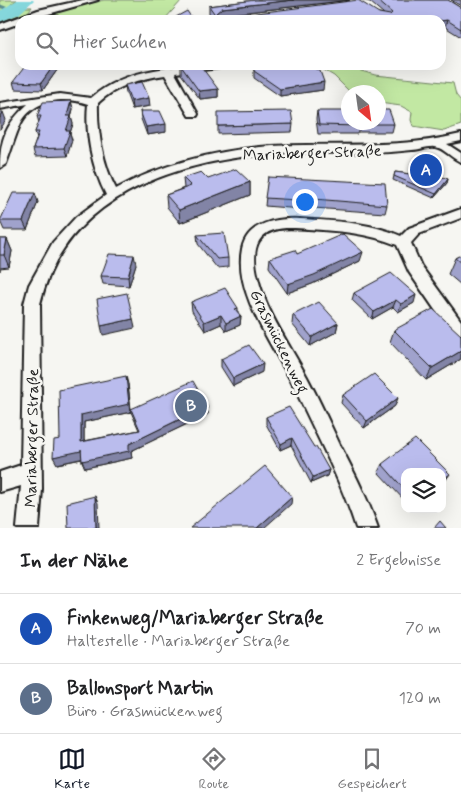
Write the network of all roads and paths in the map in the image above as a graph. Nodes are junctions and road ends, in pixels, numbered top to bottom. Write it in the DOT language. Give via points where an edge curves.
graph roads {
  1 [pos="94,0"];
  2 [pos="33,15"];
  3 [pos="15,22"];
  4 [pos="0,27"];
  5 [pos="184,70"];
  6 [pos="169,72"];
  7 [pos="40,99"];
  8 [pos="93,102"];
  9 [pos="0,106"];
  10 [pos="193,114"];
  11 [pos="461,137"];
  12 [pos="438,143"];
  13 [pos="461,158"];
  14 [pos="0,164"];
  15 [pos="112,196"];
  16 [pos="461,213"];
  17 [pos="403,242"];
  18 [pos="461,334"];
  19 [pos="32,472"];
  20 [pos="0,482"];
  21 [pos="28,528"];
  22 [pos="367,528"];
  1 -- 2 [label="street"];
  3 -- 4 [label="street"];
  5 -- 6 [label="street"];
  6 -- 8 [label="street" via="125,81 104,91"];
  6 -- 10 [label="street"];
  7 -- 8 [label="street" via="84,98"];
  7 -- 9 [label="street"];
  7 -- 14 [label="street" via="17,120"];
  8 -- 15 [label="street" via="92,119 102,175"];
  11 -- 12 [label="street, Mariaberger Straße"];
  12 -- 13 [label="street"];
  12 -- 15 [label="street, Mariaberger Straße" via="394,150 273,150 227,155 165,172"];
  15 -- 19 [label="street, Mariaberger Straße" via="81,220 55,251 41,274 32,304"];
  16 -- 17 [label="street" via="414,231"];
  17 -- 18 [label="street" via="414,268"];
  17 -- 22 [label="street, Grasmückenweg" via="381,232 343,226 279,223 256,235 249,248 248,268 258,301"];
  19 -- 20 [label="street"];
  19 -- 21 [label="street, Mariaberger Straße"];
}
